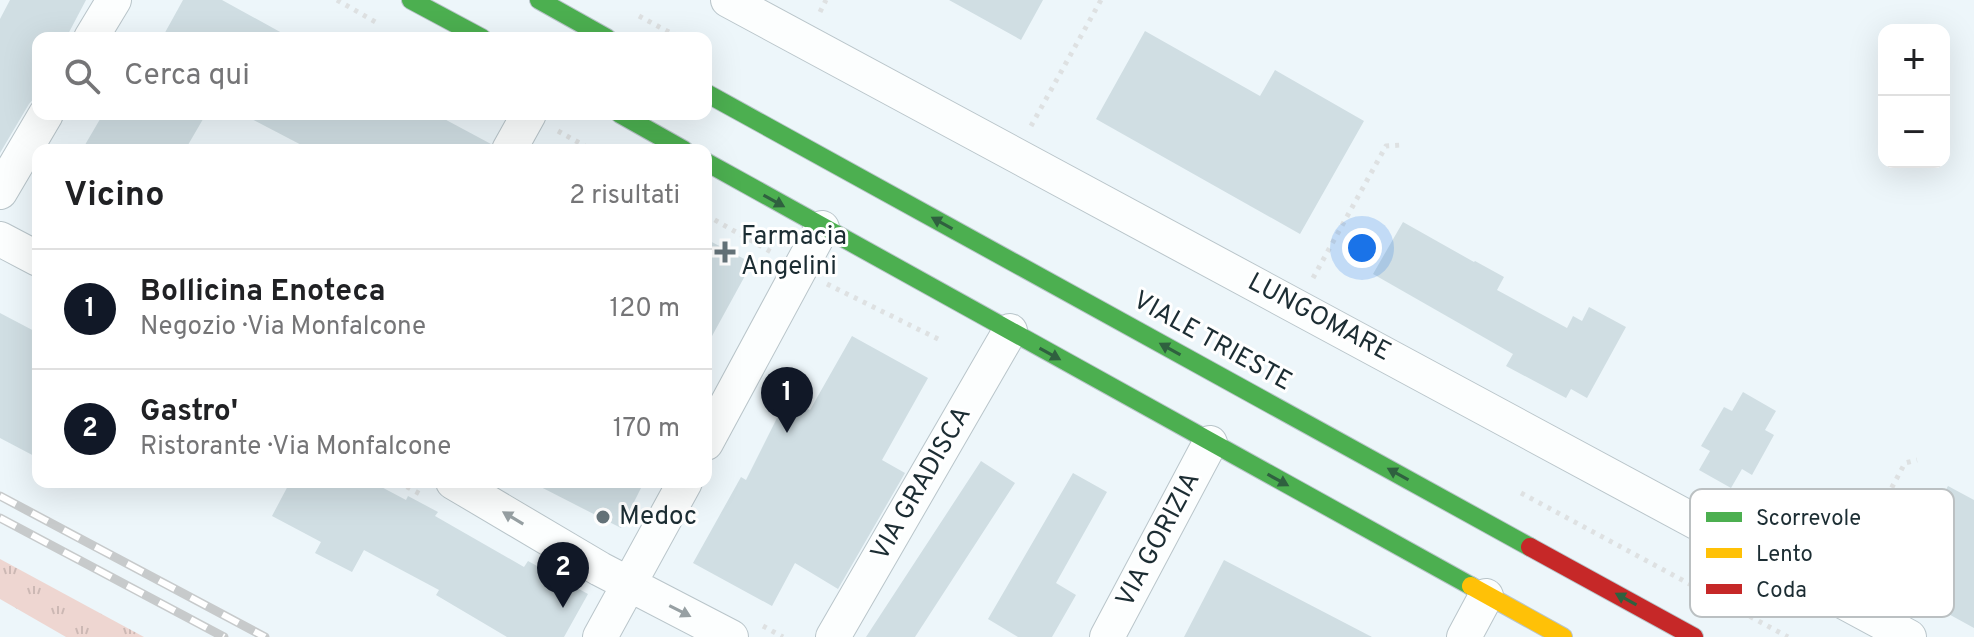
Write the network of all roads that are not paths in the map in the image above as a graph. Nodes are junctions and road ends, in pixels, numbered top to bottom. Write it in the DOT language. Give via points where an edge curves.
graph roads {
  1 [pos="114,0"];
  2 [pos="411,0"];
  3 [pos="539,0"];
  4 [pos="728,0"];
  5 [pos="95,32"];
  6 [pos="471,32"];
  7 [pos="596,32"];
  8 [pos="712,96"];
  9 [pos="42,120"];
  10 [pos="526,120"];
  11 [pos="631,120"];
  12 [pos="512,144"];
  13 [pos="673,144"];
  14 [pos="712,165"];
  15 [pos="0,192"];
  16 [pos="822,228"];
  17 [pos="0,239"];
  18 [pos="32,256"];
  19 [pos="1010,331"];
  20 [pos="712,432"];
  21 [pos="1210,443"];
  22 [pos="463,488"];
  23 [pos="682,488"];
  24 [pos="1690,518"];
  25 [pos="629,585"];
  26 [pos="1486,596"];
  27 [pos="1873,617"];
  28 [pos="744,630"];
  29 [pos="600,637"];
  30 [pos="833,637"];
  31 [pos="1107,637"];
  32 [pos="1464,637"];
  33 [pos="1563,637"];
  34 [pos="1694,637"];
  35 [pos="1909,637"];
  1 -- 5 [label="street"];
  2 -- 6 [label="street"];
  3 -- 7 [label="street"];
  4 -- 24 [label="street, LUNGOMARE"];
  34 -- 8 [label="street, VIALE TRIESTE, one-way"];
  9 -- 15 [label="street"];
  10 -- 12 [label="street"];
  11 -- 13 [label="street"];
  14 -- 16 [label="street, one-way"];
  16 -- 19 [label="street"];
  16 -- 20 [label="street"];
  17 -- 18 [label="street"];
  19 -- 21 [label="street, one-way"];
  19 -- 30 [label="street, VIA GRADISCA"];
  21 -- 26 [label="street, one-way"];
  21 -- 31 [label="street, VIA GORIZIA"];
  25 -- 22 [label="street, one-way"];
  23 -- 25 [label="street"];
  25 -- 28 [label="street, one-way"];
  25 -- 29 [label="street"];
  26 -- 32 [label="street"];
  26 -- 33 [label="street"];
  27 -- 35 [label="street, LUNGOMARE"];
}
